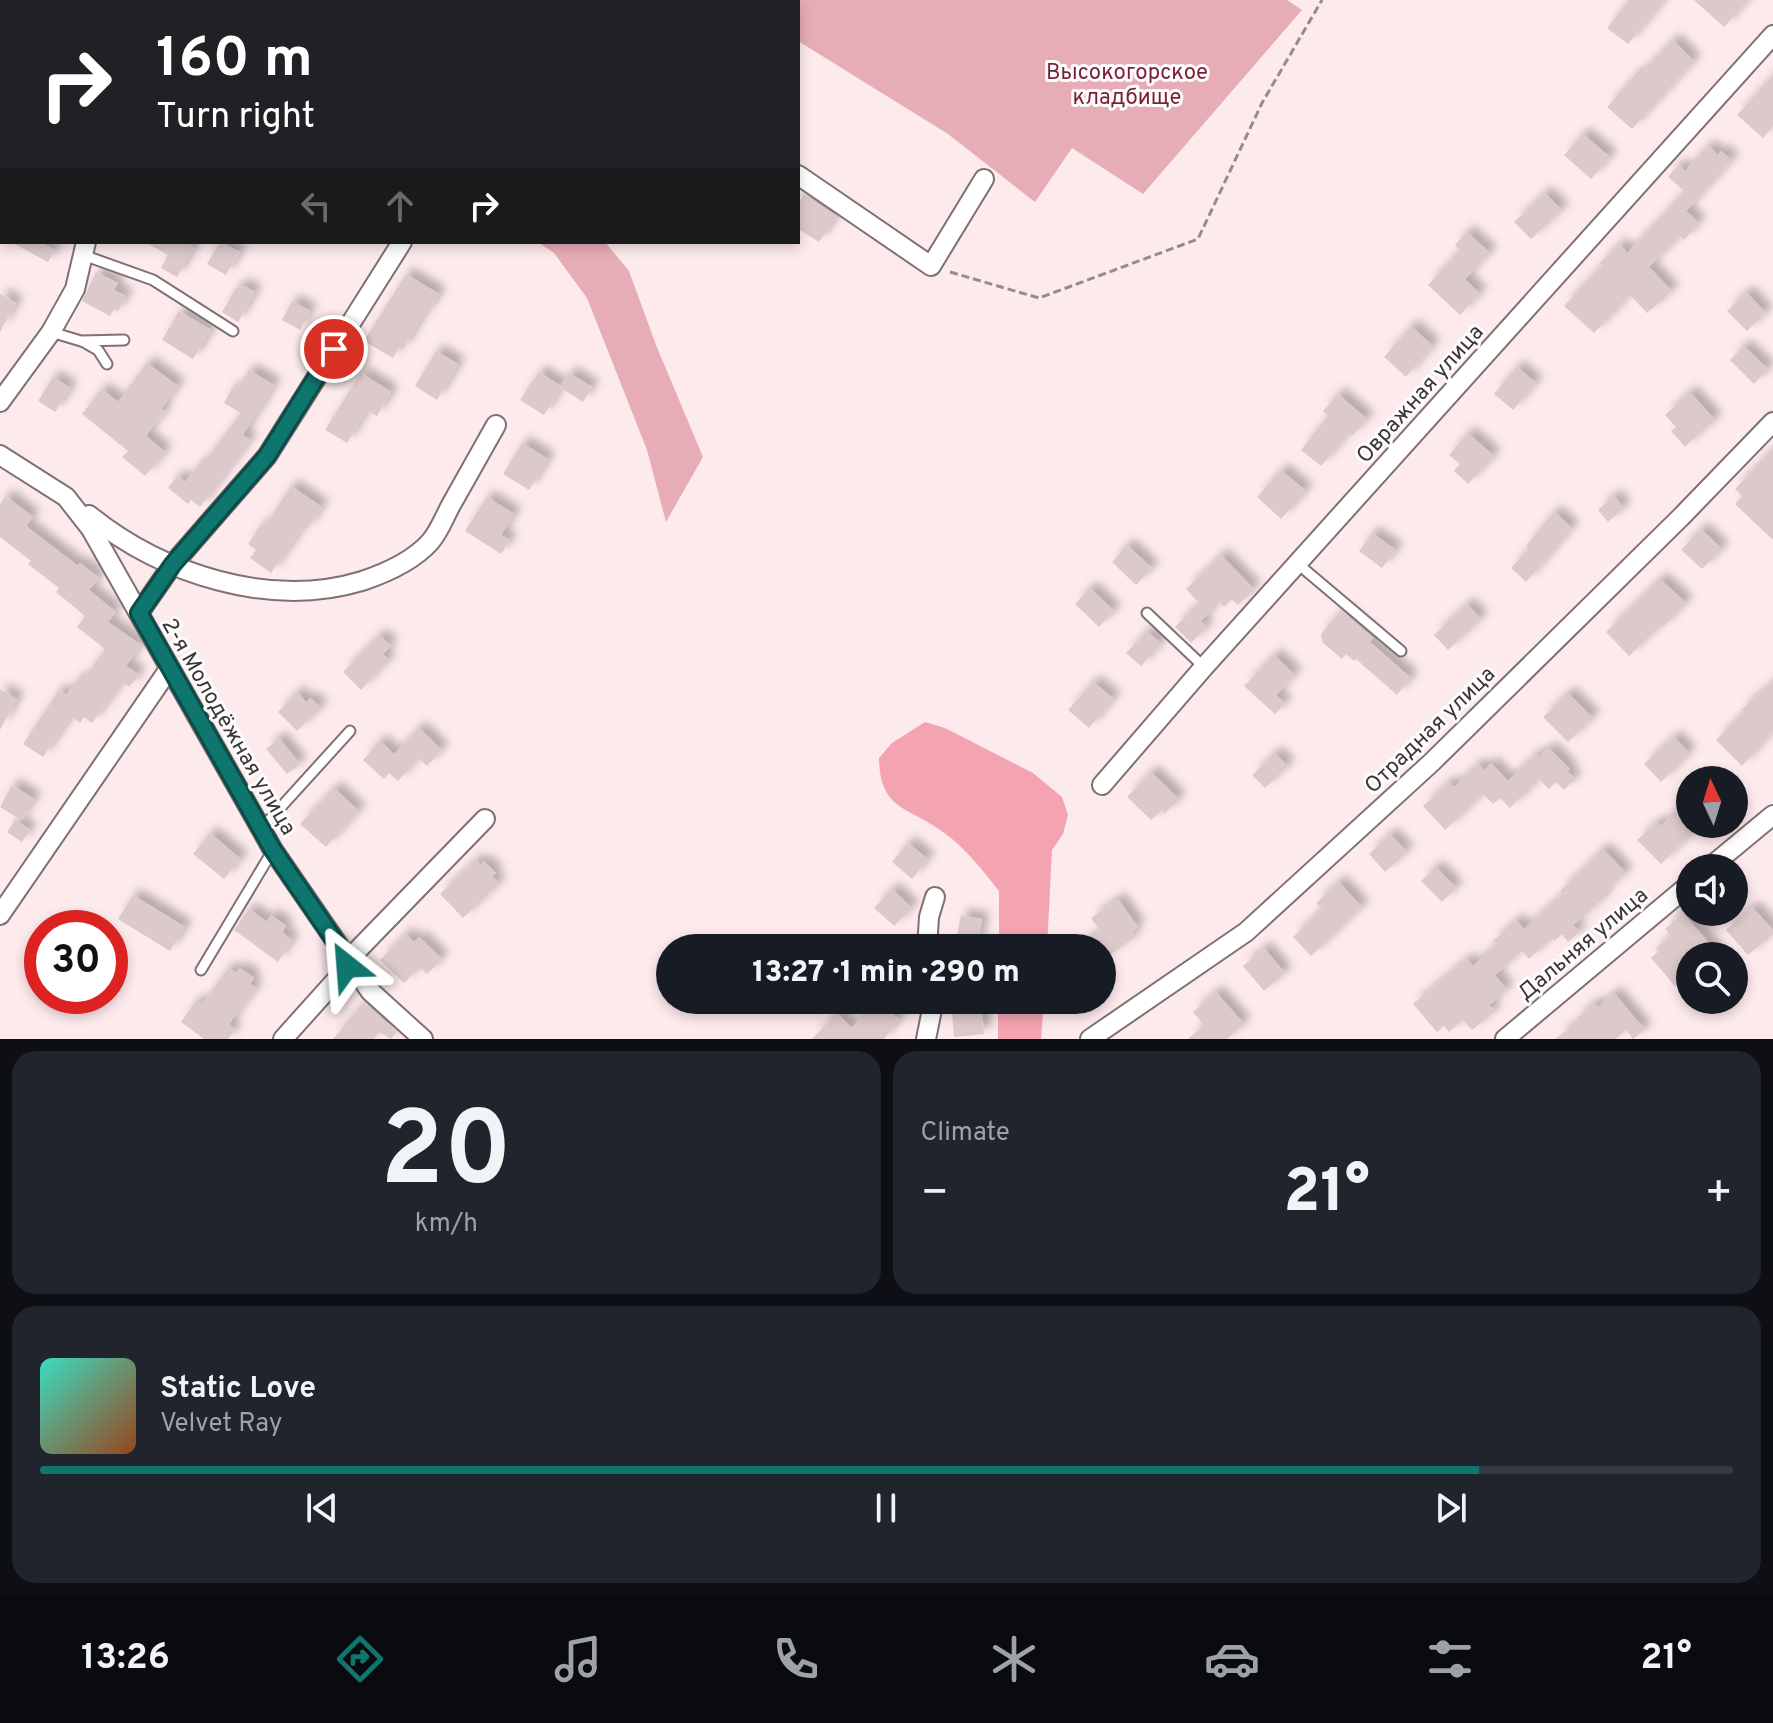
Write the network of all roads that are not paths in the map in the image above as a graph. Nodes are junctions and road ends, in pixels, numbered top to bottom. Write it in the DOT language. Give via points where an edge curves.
graph roads {
  1 [pos="1773,35"];
  2 [pos="800,176"];
  3 [pos="984,179"];
  4 [pos="401,244"];
  5 [pos="85,248"];
  6 [pos="233,331"];
  7 [pos="51,332"];
  8 [pos="124,340"];
  9 [pos="81,341"];
  10 [pos="107,364"];
  11 [pos="0,402"];
  12 [pos="1773,422"];
  13 [pos="496,425"];
  14 [pos="0,455"];
  15 [pos="66,497"];
  16 [pos="173,564"];
  17 [pos="1298,564"];
  18 [pos="139,613"];
  19 [pos="1147,613"];
  20 [pos="1401,651"];
  21 [pos="1204,667"];
  22 [pos="169,669"];
  23 [pos="350,731"];
  24 [pos="1102,785"];
  25 [pos="1773,815"];
  26 [pos="485,819"];
  27 [pos="261,829"];
  28 [pos="273,850"];
  29 [pos="1726,854"];
  30 [pos="1676,896"];
  31 [pos="935,897"];
  32 [pos="0,915"];
  33 [pos="928,934"];
  34 [pos="348,960"];
  35 [pos="201,970"];
  36 [pos="931,1014"];
  37 [pos="283,1039"];
  38 [pos="423,1039"];
  39 [pos="926,1039"];
  40 [pos="1090,1039"];
  41 [pos="1505,1039"];
  1 -- 17 [label="street, Овражная улица"];
  2 -- 3 [label="street" via="931,266"];
  4 -- 16 [label="street" via="267,456"];
  5 -- 6 [label="lane" via="153,280"];
  5 -- 7 [label="street" via="75,289"];
  7 -- 9 [label="lane"];
  7 -- 11 [label="street"];
  8 -- 9 [label="lane"];
  9 -- 10 [label="lane" via="98,350"];
  12 -- 40 [label="street, Отрадная улица" via="1432,762 1246,932"];
  13 -- 16 [label="street" via="431,541 383,574 339,588 296,591 228,583"];
  14 -- 15 [label="street, 2-я Молодёжная улица"];
  15 -- 16 [label="street" via="111,533"];
  15 -- 18 [label="street, 2-я Молодёжная улица" via="91,529"];
  16 -- 18 [label="street"];
  17 -- 20 [label="lane"];
  17 -- 21 [label="street, Овражная улица"];
  18 -- 22 [label="street, 2-я Молодёжная улица"];
  19 -- 21 [label="lane"];
  21 -- 24 [label="street, Овражная улица"];
  22 -- 27 [label="street, 2-я Молодёжная улица"];
  22 -- 32 [label="street"];
  23 -- 27 [label="lane"];
  25 -- 29 [label="street"];
  26 -- 34 [label="street"];
  27 -- 28 [label="street, 2-я Молодёжная улица"];
  28 -- 34 [label="street, 2-я Молодёжная улица"];
  28 -- 35 [label="lane"];
  30 -- 41 [label="street, Дальняя улица"];
  31 -- 33 [label="street"];
  34 -- 37 [label="street" via="345,970"];
  34 -- 38 [label="street, 2-я Молодёжная улица" via="370,991"];
  36 -- 39 [label="street"];
}
